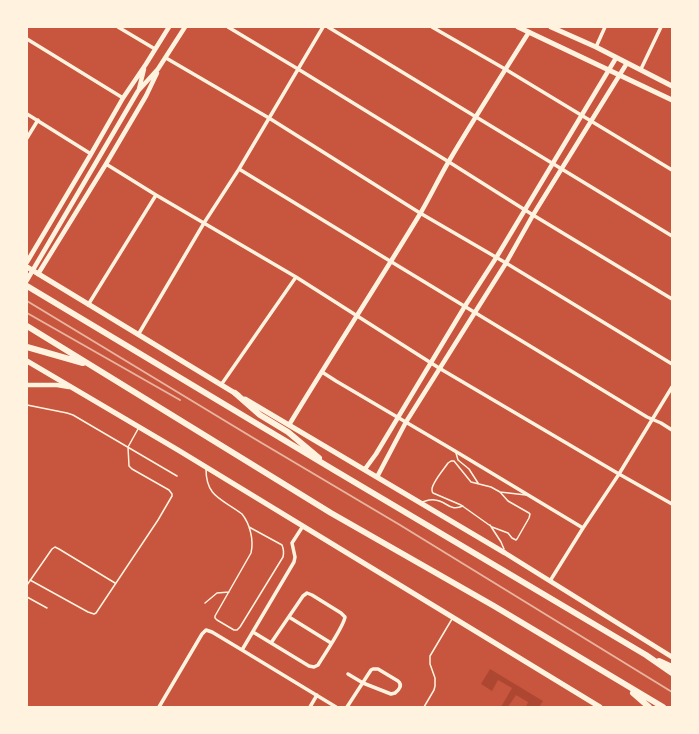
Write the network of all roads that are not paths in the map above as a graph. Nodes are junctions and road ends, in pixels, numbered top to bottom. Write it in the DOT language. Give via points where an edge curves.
graph roads {
  1 [pos="118,27"];
  2 [pos="168,27"];
  3 [pos="185,27"];
  4 [pos="228,27"];
  5 [pos="323,27"];
  6 [pos="328,27"];
  7 [pos="432,27"];
  8 [pos="518,27"];
  9 [pos="552,27"];
  10 [pos="605,27"];
  11 [pos="661,27"];
  12 [pos="529,32"];
  13 [pos="27,39"];
  14 [pos="596,48"];
  15 [pos="155,49"];
  16 [pos="166,58"];
  17 [pos="616,58"];
  18 [pos="627,63"];
  19 [pos="146,64"];
  20 [pos="158,69"];
  21 [pos="298,69"];
  22 [pos="505,69"];
  23 [pos="641,69"];
  24 [pos="609,70"];
  25 [pos="620,75"];
  26 [pos="672,86"];
  27 [pos="138,91"];
  28 [pos="123,98"];
  29 [pos="672,100"];
  30 [pos="27,114"];
  31 [pos="581,115"];
  32 [pos="476,117"];
  33 [pos="269,118"];
  34 [pos="38,120"];
  35 [pos="591,121"];
  36 [pos="27,138"];
  37 [pos="91,154"];
  38 [pos="449,162"];
  39 [pos="552,163"];
  40 [pos="106,164"];
  41 [pos="239,169"];
  42 [pos="562,169"];
  43 [pos="672,170"];
  44 [pos="156,195"];
  45 [pos="525,209"];
  46 [pos="420,213"];
  47 [pos="533,215"];
  48 [pos="204,223"];
  49 [pos="672,236"];
  50 [pos="39,241"];
  51 [pos="53,250"];
  52 [pos="496,258"];
  53 [pos="390,261"];
  54 [pos="27,262"];
  55 [pos="506,263"];
  56 [pos="27,267"];
  57 [pos="38,274"];
  58 [pos="296,277"];
  59 [pos="27,280"];
  60 [pos="27,286"];
  61 [pos="672,299"];
  62 [pos="88,305"];
  63 [pos="465,306"];
  64 [pos="474,312"];
  65 [pos="358,315"];
  66 [pos="27,326"];
  67 [pos="138,335"];
  68 [pos="27,347"];
  69 [pos="27,361"];
  70 [pos="432,362"];
  71 [pos="672,364"];
  72 [pos="94,366"];
  73 [pos="439,368"];
  74 [pos="322,372"];
  75 [pos="27,385"];
  76 [pos="221,385"];
  77 [pos="672,387"];
  78 [pos="73,389"];
  79 [pos="235,393"];
  80 [pos="27,404"];
  81 [pos="398,418"];
  82 [pos="652,420"];
  83 [pos="406,422"];
  84 [pos="289,425"];
  85 [pos="139,428"];
  86 [pos="672,430"];
  87 [pos="128,447"];
  88 [pos="455,451"];
  89 [pos="376,454"];
  90 [pos="386,459"];
  91 [pos="206,467"];
  92 [pos="334,470"];
  93 [pos="365,470"];
  94 [pos="619,474"];
  95 [pos="177,476"];
  96 [pos="377,477"];
  97 [pos="478,483"];
  98 [pos="500,492"];
  99 [pos="528,495"];
  100 [pos="421,503"];
  101 [pos="672,504"];
  102 [pos="463,506"];
  103 [pos="490,525"];
  104 [pos="303,526"];
  105 [pos="249,527"];
  106 [pos="583,528"];
  107 [pos="505,553"];
  108 [pos="30,580"];
  109 [pos="550,581"];
  110 [pos="116,584"];
  111 [pos="27,585"];
  112 [pos="229,592"];
  113 [pos="27,597"];
  114 [pos="205,603"];
  115 [pos="47,608"];
  116 [pos="289,617"];
  117 [pos="453,617"];
  118 [pos="253,632"];
  119 [pos="271,643"];
  120 [pos="331,643"];
  121 [pos="242,650"];
  122 [pos="646,655"];
  123 [pos="672,657"];
  124 [pos="672,667"];
  125 [pos="672,673"];
  126 [pos="348,674"];
  127 [pos="363,683"];
  128 [pos="623,683"];
  129 [pos="317,695"];
  130 [pos="159,707"];
  131 [pos="310,707"];
  132 [pos="336,707"];
  133 [pos="347,707"];
  134 [pos="424,707"];
  135 [pos="600,707"];
  136 [pos="649,707"];
  137 [pos="662,707"];
  1 -- 15 [label="street"];
  2 -- 15 [label="street"];
  3 -- 16 [label="street"];
  4 -- 21 [label="street"];
  5 -- 21 [label="street"];
  6 -- 32 [label="street"];
  7 -- 22 [label="street"];
  8 -- 12 [label="main road"];
  9 -- 14 [label="main road"];
  10 -- 14 [label="street"];
  11 -- 23 [label="street"];
  12 -- 22 [label="street"];
  12 -- 24 [label="main road"];
  13 -- 28 [label="street"];
  14 -- 17 [label="main road"];
  15 -- 19 [label="street"];
  16 -- 20 [label="street"];
  16 -- 33 [label="street"];
  17 -- 18 [label="main road"];
  17 -- 24 [label="street"];
  18 -- 23 [label="main road"];
  18 -- 25 [label="street"];
  19 -- 27 [label="street"];
  19 -- 28 [label="street"];
  20 -- 27 [label="street"];
  20 -- 40 [label="street" via="146,96"];
  21 -- 33 [label="street"];
  21 -- 38 [label="street"];
  22 -- 31 [label="street"];
  22 -- 32 [label="street"];
  23 -- 26 [label="main road"];
  24 -- 25 [label="main road"];
  24 -- 31 [label="street"];
  25 -- 29 [label="main road"];
  25 -- 35 [label="street"];
  27 -- 59 [label="street"];
  28 -- 37 [label="street"];
  30 -- 34 [label="street"];
  31 -- 35 [label="street"];
  31 -- 39 [label="street"];
  32 -- 38 [label="street"];
  32 -- 39 [label="street"];
  33 -- 41 [label="street"];
  33 -- 46 [label="street"];
  34 -- 36 [label="street"];
  34 -- 37 [label="street"];
  35 -- 42 [label="street"];
  35 -- 43 [label="street"];
  37 -- 50 [label="street"];
  38 -- 45 [label="street"];
  38 -- 46 [label="street"];
  39 -- 42 [label="street"];
  39 -- 45 [label="street"];
  40 -- 44 [label="street"];
  40 -- 51 [label="street"];
  41 -- 48 [label="street"];
  41 -- 53 [label="street"];
  42 -- 47 [label="street"];
  42 -- 49 [label="street"];
  44 -- 48 [label="street"];
  44 -- 62 [label="street"];
  45 -- 47 [label="street"];
  45 -- 52 [label="street"];
  46 -- 52 [label="street"];
  46 -- 53 [label="street"];
  47 -- 55 [label="street"];
  47 -- 61 [label="street"];
  48 -- 58 [label="street"];
  48 -- 67 [label="street"];
  50 -- 51 [label="street" via="44,249"];
  50 -- 54 [label="street"];
  51 -- 57 [label="street"];
  52 -- 55 [label="street"];
  52 -- 63 [label="street"];
  53 -- 63 [label="street"];
  53 -- 65 [label="street"];
  55 -- 64 [label="street"];
  55 -- 71 [label="street"];
  56 -- 57 [label="main road"];
  57 -- 62 [label="main road"];
  58 -- 65 [label="street"];
  58 -- 76 [label="street"];
  60 -- 92 [label="highway"];
  62 -- 67 [label="main road"];
  63 -- 64 [label="street"];
  63 -- 70 [label="street"];
  64 -- 73 [label="street"];
  64 -- 82 [label="street"];
  65 -- 70 [label="street"];
  65 -- 74 [label="street"];
  66 -- 72 [label="highway"];
  67 -- 76 [label="main road"];
  68 -- 72 [label="highway"];
  69 -- 78 [label="main road"];
  70 -- 73 [label="street"];
  70 -- 81 [label="street"];
  72 -- 128 [label="highway" via="331,513"];
  73 -- 83 [label="street"];
  73 -- 94 [label="street"];
  74 -- 81 [label="street"];
  74 -- 84 [label="street"];
  75 -- 78 [label="street" via="60,385"];
  76 -- 79 [label="main road"];
  77 -- 82 [label="street"];
  78 -- 85 [label="main road"];
  79 -- 84 [label="main road"];
  79 -- 92 [label="highway" via="260,415 288,432"];
  80 -- 87 [label="lane" via="73,415"];
  81 -- 83 [label="street"];
  81 -- 89 [label="street"];
  82 -- 86 [label="street"];
  82 -- 94 [label="street"];
  83 -- 88 [label="street"];
  83 -- 90 [label="street"];
  84 -- 93 [label="main road"];
  85 -- 87 [label="lane"];
  85 -- 91 [label="main road"];
  87 -- 95 [label="lane"];
  87 -- 110 [label="lane" via="129,466 172,494"];
  88 -- 97 [label="lane" via="458,460 469,469"];
  88 -- 99 [label="street"];
  89 -- 90 [label="street"];
  89 -- 93 [label="street"];
  90 -- 96 [label="street"];
  91 -- 104 [label="main road"];
  91 -- 105 [label="lane" via="208,487 242,514"];
  92 -- 122 [label="highway"];
  93 -- 96 [label="main road"];
  94 -- 101 [label="street"];
  94 -- 106 [label="street"];
  96 -- 100 [label="main road"];
  97 -- 98 [label="lane"];
  97 -- 102 [label="lane" via="471,482 452,461 434,483 433,493"];
  98 -- 99 [label="lane"];
  98 -- 103 [label="lane" via="530,516 516,540 508,533"];
  99 -- 106 [label="street"];
  100 -- 102 [label="lane" via="438,500 451,508"];
  100 -- 107 [label="main road"];
  102 -- 103 [label="lane"];
  103 -- 107 [label="lane"];
  104 -- 117 [label="main road"];
  104 -- 118 [label="street" via="292,544 294,562"];
  105 -- 112 [label="lane" via="253,547"];
  105 -- 112 [label="lane" via="282,546 284,554 237,630 214,618"];
  106 -- 109 [label="street"];
  107 -- 109 [label="main road"];
  108 -- 110 [label="lane" via="94,614"];
  108 -- 110 [label="lane" via="55,547"];
  108 -- 111 [label="lane"];
  109 -- 123 [label="main road"];
  112 -- 114 [label="lane" via="216,593"];
  113 -- 115 [label="lane"];
  116 -- 119 [label="street"];
  116 -- 120 [label="street"];
  116 -- 120 [label="street" via="305,594 312,595 345,617"];
  117 -- 134 [label="lane" via="430,656 435,686"];
  117 -- 135 [label="main road"];
  118 -- 119 [label="street"];
  118 -- 121 [label="street"];
  119 -- 120 [label="street" via="314,667 318,665"];
  121 -- 129 [label="street"];
  121 -- 130 [label="street" via="206,630"];
  122 -- 124 [label="highway"];
  122 -- 125 [label="highway"];
  126 -- 127 [label="street"];
  127 -- 127 [label="street" via="374,668 398,681 400,685 395,693 391,694"];
  127 -- 133 [label="street"];
  128 -- 136 [label="highway"];
  128 -- 137 [label="highway"];
  129 -- 131 [label="street"];
  129 -- 132 [label="street"];
}
